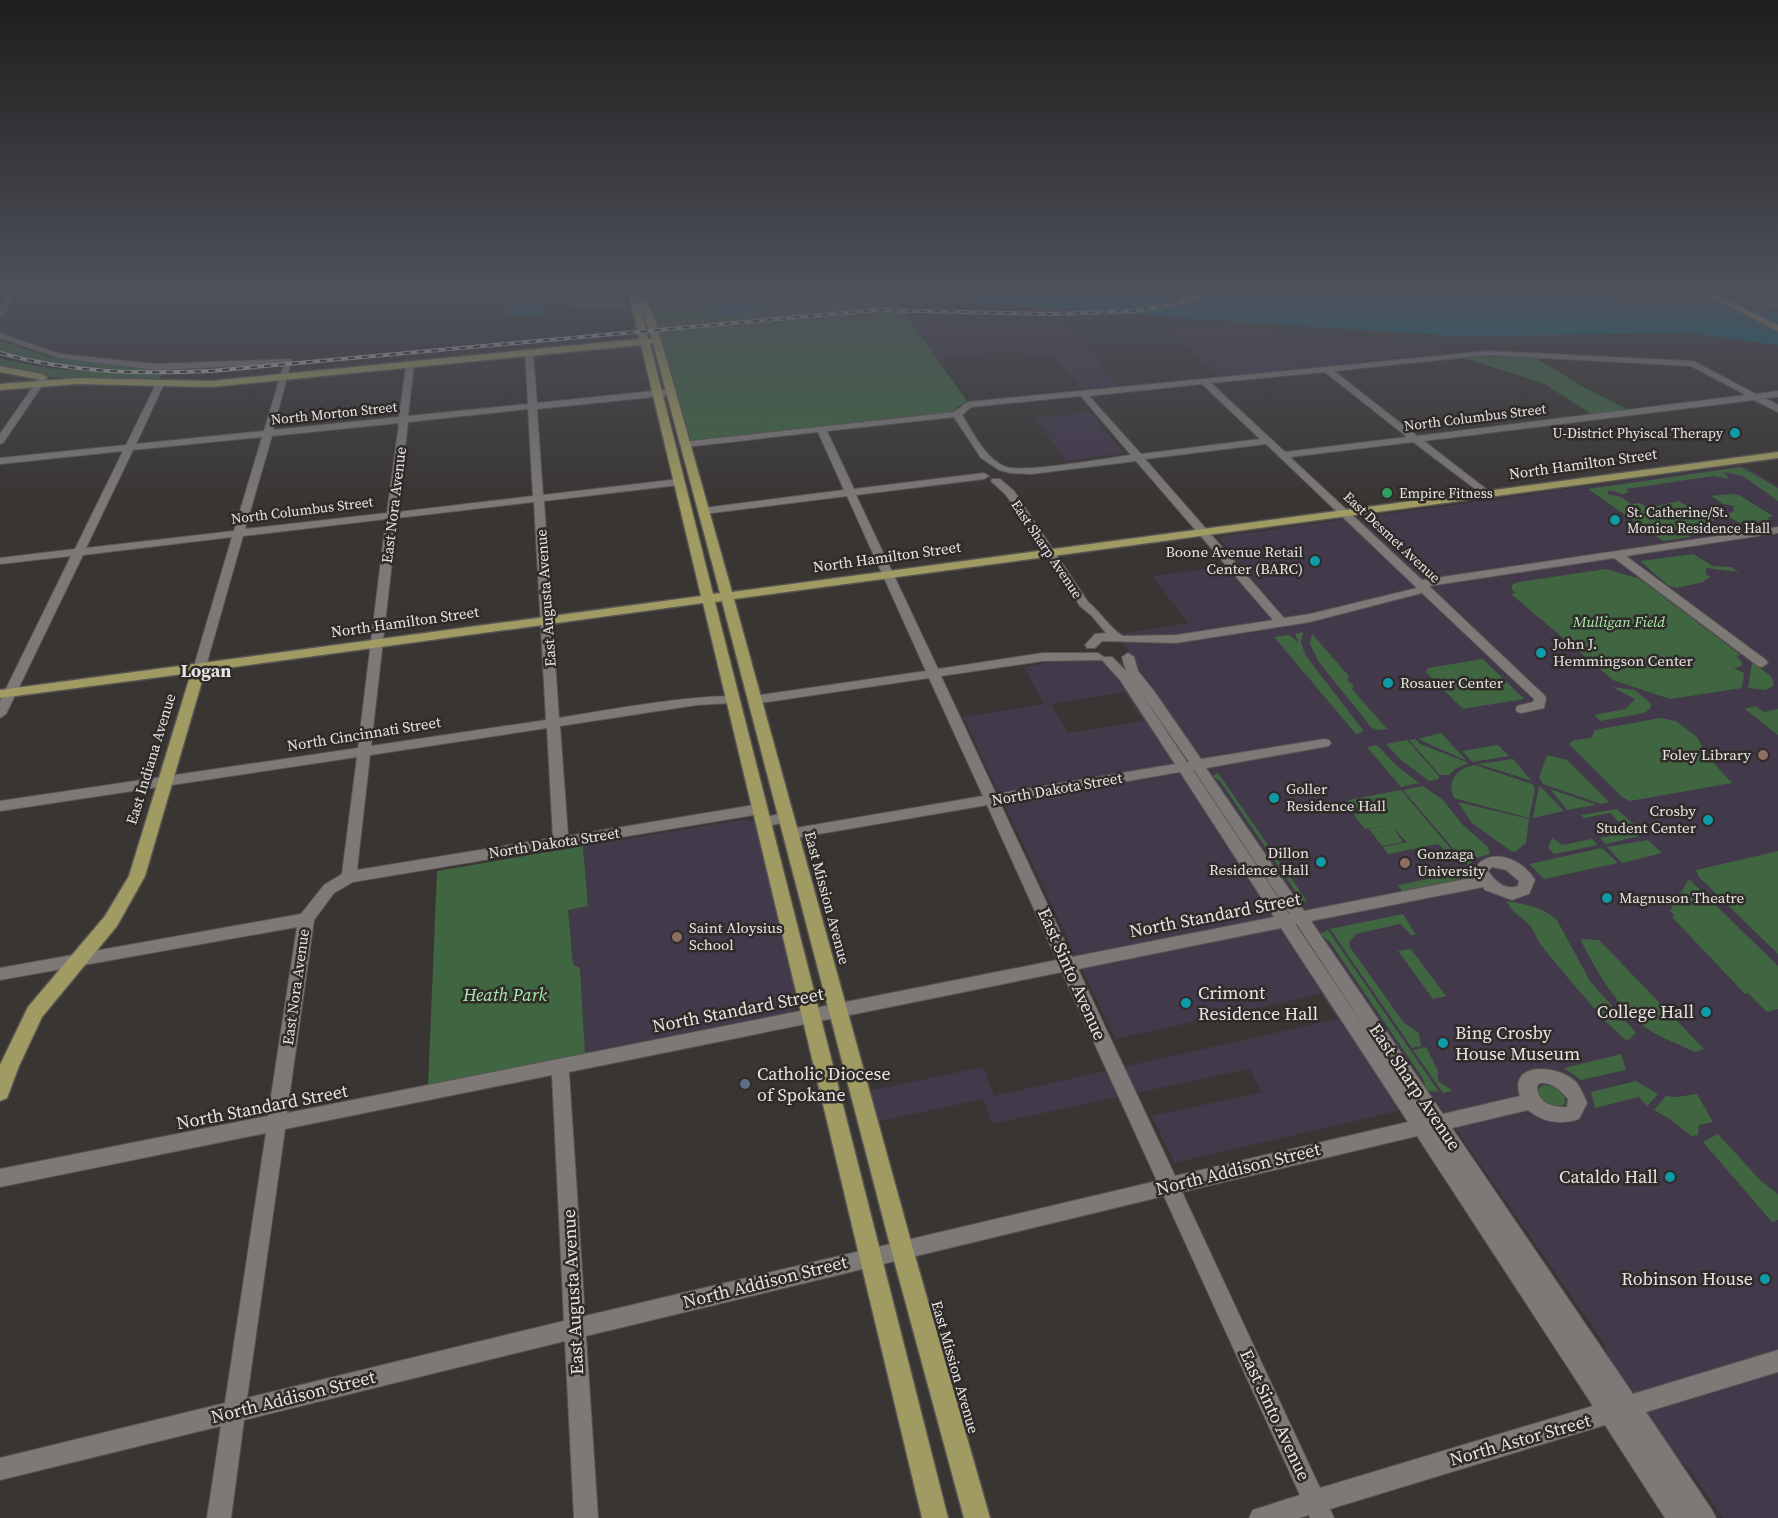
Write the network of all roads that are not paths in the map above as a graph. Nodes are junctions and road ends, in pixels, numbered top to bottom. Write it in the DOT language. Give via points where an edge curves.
graph roads {
  1 [pos="101,361"];
  2 [pos="268,361"];
  3 [pos="286,361"];
  4 [pos="452,361"];
  5 [pos="530,361"];
  6 [pos="648,361"];
  7 [pos="663,361"];
  8 [pos="1389,361"];
  9 [pos="1634,361"];
  10 [pos="410,365"];
  11 [pos="1325,368"];
  12 [pos="0,369"];
  13 [pos="286,376"];
  14 [pos="41,381"];
  15 [pos="1204,381"];
  16 [pos="160,384"];
  17 [pos="0,387"];
  18 [pos="672,392"];
  19 [pos="657,394"];
  20 [pos="1778,394"];
  21 [pos="1084,395"];
  22 [pos="1755,397"];
  23 [pos="533,406"];
  24 [pos="1778,409"];
  25 [pos="960,412"];
  26 [pos="405,419"];
  27 [pos="821,429"];
  28 [pos="269,433"];
  29 [pos="1417,439"];
  30 [pos="0,441"];
  31 [pos="1269,441"];
  32 [pos="686,444"];
  33 [pos="129,448"];
  34 [pos="1284,455"];
  35 [pos="1778,455"];
  36 [pos="984,456"];
  37 [pos="1139,458"];
  38 [pos="0,461"];
  39 [pos="985,473"];
  40 [pos="1009,473"];
  41 [pos="679,482"];
  42 [pos="996,482"];
  43 [pos="851,493"];
  44 [pos="1010,493"];
  45 [pos="1486,494"];
  46 [pos="540,497"];
  47 [pos="704,511"];
  48 [pos="1345,513"];
  49 [pos="392,514"];
  50 [pos="1778,530"];
  51 [pos="1203,531"];
  52 [pos="239,533"];
  53 [pos="1048,551"];
  54 [pos="78,552"];
  55 [pos="1616,554"];
  56 [pos="0,561"];
  57 [pos="888,573"];
  58 [pos="1424,586"];
  59 [pos="727,596"];
  60 [pos="708,598"];
  61 [pos="1084,604"];
  62 [pos="547,620"];
  63 [pos="1282,623"];
  64 [pos="1093,642"];
  65 [pos="378,643"];
  66 [pos="1125,646"];
  67 [pos="723,656"];
  68 [pos="1043,657"];
  69 [pos="1103,658"];
  70 [pos="1762,663"];
  71 [pos="200,666"];
  72 [pos="933,673"];
  73 [pos="5,694"];
  74 [pos="733,699"];
  75 [pos="754,700"];
  76 [pos="1522,709"];
  77 [pos="0,714"];
  78 [pos="554,722"];
  79 [pos="1324,743"];
  80 [pos="364,751"];
  81 [pos="1191,766"];
  82 [pos="164,781"];
  83 [pos="993,800"];
  84 [pos="0,806"];
  85 [pos="761,816"];
  86 [pos="788,826"];
  87 [pos="561,842"];
  88 [pos="349,877"];
  89 [pos="1484,881"];
  90 [pos="306,919"];
  91 [pos="1294,920"];
  92 [pos="78,960"];
  93 [pos="1067,965"];
  94 [pos="0,974"];
  95 [pos="838,1010"];
  96 [pos="809,1015"];
  97 [pos="560,1065"];
  98 [pos="0,1092"];
  99 [pos="1532,1101"];
  100 [pos="276,1124"];
  101 [pos="1430,1125"];
  102 [pos="0,1178"];
  103 [pos="1169,1186"];
  104 [pos="902,1249"];
  105 [pos="870,1257"];
  106 [pos="575,1329"];
  107 [pos="1778,1361"];
  108 [pos="1620,1410"];
  109 [pos="235,1412"];
  110 [pos="0,1468"];
  111 [pos="1319,1510"];
  112 [pos="219,1518"];
  113 [pos="586,1518"];
  114 [pos="935,1518"];
  115 [pos="977,1518"];
  116 [pos="1261,1518"];
  117 [pos="1679,1518"];
  118 [pos="1704,1518"];
  1 -- 2 [label="street" via="156,367"];
  3 -- 13 [label="street" via="289,362"];
  4 -- 10 [label="main road"];
  5 -- 23 [label="street, East Augusta Avenue"];
  6 -- 19 [label="main road, East Mission Avenue"];
  7 -- 18 [label="main road, East Mission Avenue"];
  8 -- 11 [label="street"];
  9 -- 22 [label="street" via="1693,364"];
  10 -- 13 [label="main road"];
  10 -- 26 [label="street, East Nora Avenue"];
  11 -- 15 [label="street"];
  11 -- 29 [label="street"];
  12 -- 14 [label="main road"];
  13 -- 16 [label="main road" via="211,384"];
  13 -- 28 [label="street, East Indiana Avenue"];
  14 -- 16 [label="main road"];
  14 -- 17 [label="main road"];
  14 -- 30 [label="street"];
  15 -- 21 [label="street"];
  15 -- 31 [label="street, East Desmet Avenue"];
  16 -- 33 [label="street"];
  18 -- 19 [label="street, North Morton Street"];
  18 -- 32 [label="main road, East Mission Avenue"];
  19 -- 23 [label="street, North Morton Street"];
  19 -- 41 [label="main road, East Mission Avenue"];
  20 -- 22 [label="street, North Columbus Street"];
  21 -- 25 [label="street" via="1076,400"];
  21 -- 37 [label="street"];
  22 -- 24 [label="street"];
  22 -- 29 [label="street, North Columbus Street"];
  23 -- 26 [label="street, North Morton Street"];
  23 -- 46 [label="street, East Augusta Avenue"];
  25 -- 27 [label="street"];
  25 -- 36 [label="street"];
  26 -- 28 [label="street, North Morton Street"];
  26 -- 49 [label="street, East Nora Avenue"];
  27 -- 32 [label="street"];
  27 -- 43 [label="street, East Sinto Avenue"];
  28 -- 33 [label="street, North Morton Street"];
  28 -- 52 [label="street, East Indiana Avenue"];
  29 -- 34 [label="street, North Columbus Street"];
  29 -- 45 [label="street"];
  31 -- 34 [label="street, East Desmet Avenue"];
  31 -- 37 [label="street"];
  32 -- 47 [label="main road, East Mission Avenue"];
  33 -- 38 [label="street, North Morton Street"];
  33 -- 54 [label="street"];
  34 -- 48 [label="street, East Desmet Avenue"];
  35 -- 45 [label="main road, North Hamilton Street"];
  36 -- 39 [label="street"];
  36 -- 40 [label="street"];
  37 -- 40 [label="street"];
  37 -- 51 [label="street"];
  39 -- 40 [label="street"];
  39 -- 42 [label="street, East Sharp Avenue"];
  39 -- 43 [label="street"];
  40 -- 42 [label="street"];
  40 -- 44 [label="street, East Sharp Avenue"];
  41 -- 46 [label="street, North Columbus Street"];
  41 -- 60 [label="main road, East Mission Avenue"];
  42 -- 44 [label="street, East Sharp Avenue"];
  43 -- 47 [label="street"];
  43 -- 57 [label="street, East Sinto Avenue"];
  44 -- 53 [label="street, East Sharp Avenue"];
  45 -- 48 [label="main road, North Hamilton Street"];
  46 -- 49 [label="street, North Columbus Street"];
  46 -- 62 [label="street, East Augusta Avenue"];
  47 -- 59 [label="main road, East Mission Avenue"];
  48 -- 51 [label="main road, North Hamilton Street"];
  48 -- 58 [label="street, East Desmet Avenue"];
  49 -- 52 [label="street, North Columbus Street"];
  49 -- 65 [label="street, East Nora Avenue"];
  50 -- 55 [label="street"];
  51 -- 53 [label="main road, North Hamilton Street"];
  51 -- 63 [label="street"];
  52 -- 54 [label="street, North Columbus Street"];
  52 -- 71 [label="street, East Indiana Avenue"];
  53 -- 57 [label="main road, North Hamilton Street"];
  53 -- 61 [label="street, East Sharp Avenue"];
  54 -- 56 [label="street, North Columbus Street"];
  54 -- 73 [label="street"];
  55 -- 58 [label="street"];
  55 -- 70 [label="street"];
  57 -- 59 [label="main road, North Hamilton Street"];
  57 -- 72 [label="street, East Sinto Avenue"];
  58 -- 63 [label="street" via="1339,613"];
  58 -- 76 [label="street, East Desmet Avenue" via="1540,699 1539,705"];
  59 -- 60 [label="main road, North Hamilton Street"];
  59 -- 75 [label="main road, East Mission Avenue"];
  60 -- 62 [label="main road, North Hamilton Street"];
  60 -- 67 [label="main road, East Mission Avenue"];
  61 -- 64 [label="street, East Sharp Avenue" via="1086,616 1095,629"];
  61 -- 66 [label="street, East Sharp Avenue"];
  62 -- 65 [label="main road, North Hamilton Street"];
  62 -- 78 [label="street, East Augusta Avenue"];
  63 -- 66 [label="street" via="1176,639 1167,644"];
  64 -- 66 [label="street"];
  64 -- 68 [label="street"];
  64 -- 69 [label="street, East Sharp Avenue" via="1092,651"];
  65 -- 71 [label="main road, North Hamilton Street"];
  65 -- 80 [label="street, East Nora Avenue"];
  66 -- 69 [label="street"];
  66 -- 81 [label="street, East Sharp Avenue" via="1132,672"];
  67 -- 74 [label="main road, East Mission Avenue"];
  67 -- 75 [label="main road" via="735,672 741,693"];
  68 -- 69 [label="street"];
  68 -- 72 [label="street"];
  69 -- 81 [label="street, East Sharp Avenue" via="1125,678"];
  71 -- 73 [label="main road, North Hamilton Street"];
  71 -- 82 [label="main road, East Indiana Avenue"];
  72 -- 75 [label="street"];
  72 -- 83 [label="street, East Sinto Avenue"];
  73 -- 77 [label="street"];
  74 -- 78 [label="street, North Cincinnati Street"];
  74 -- 85 [label="main road, East Mission Avenue"];
  75 -- 86 [label="main road, East Mission Avenue"];
  78 -- 80 [label="street, North Cincinnati Street"];
  78 -- 87 [label="street, East Augusta Avenue"];
  79 -- 81 [label="street, North Dakota Street"];
  80 -- 82 [label="street, North Cincinnati Street"];
  80 -- 88 [label="street, East Nora Avenue"];
  81 -- 83 [label="street, North Dakota Street"];
  81 -- 91 [label="street, East Sharp Avenue"];
  82 -- 84 [label="street, North Cincinnati Street"];
  82 -- 92 [label="main road, East Indiana Avenue" via="137,876 111,921"];
  83 -- 86 [label="street, North Dakota Street"];
  83 -- 93 [label="street, East Sinto Avenue"];
  85 -- 86 [label="street, North Dakota Street"];
  85 -- 87 [label="street, North Dakota Street"];
  85 -- 96 [label="main road, East Mission Avenue"];
  86 -- 95 [label="main road, East Mission Avenue"];
  87 -- 88 [label="street, North Dakota Street"];
  88 -- 90 [label="street, East Nora Avenue" via="329,889"];
  89 -- 91 [label="street, North Standard Street"];
  90 -- 92 [label="street"];
  90 -- 100 [label="street, East Nora Avenue"];
  91 -- 93 [label="street, North Standard Street"];
  91 -- 101 [label="street, East Sharp Avenue"];
  92 -- 94 [label="street"];
  92 -- 98 [label="main road, East Indiana Avenue" via="35,1012"];
  93 -- 95 [label="street, North Standard Street"];
  93 -- 103 [label="street, East Sinto Avenue"];
  95 -- 96 [label="street, North Standard Street"];
  95 -- 104 [label="main road, East Mission Avenue"];
  96 -- 97 [label="street, North Standard Street"];
  96 -- 105 [label="main road, East Mission Avenue"];
  97 -- 100 [label="street, North Standard Street"];
  97 -- 106 [label="street, East Augusta Avenue"];
  99 -- 101 [label="street, North Addison Street"];
  100 -- 102 [label="street, North Standard Street"];
  100 -- 109 [label="street, East Nora Avenue"];
  101 -- 103 [label="street, North Addison Street"];
  101 -- 108 [label="street, East Sharp Avenue"];
  103 -- 104 [label="street, North Addison Street"];
  103 -- 111 [label="street, East Sinto Avenue"];
  104 -- 105 [label="street, North Addison Street"];
  104 -- 115 [label="main road, East Mission Avenue"];
  105 -- 106 [label="street, North Addison Street"];
  105 -- 114 [label="main road, East Mission Avenue"];
  106 -- 109 [label="street, North Addison Street"];
  106 -- 113 [label="street, East Augusta Avenue"];
  107 -- 108 [label="street, North Astor Street"];
  108 -- 111 [label="street, North Astor Street"];
  108 -- 117 [label="street, East Sharp Avenue"];
  108 -- 118 [label="street, East Sharp Avenue"];
  109 -- 110 [label="street, North Addison Street"];
  109 -- 112 [label="street, East Nora Avenue"];
  111 -- 116 [label="street, North Astor Street"];
}
